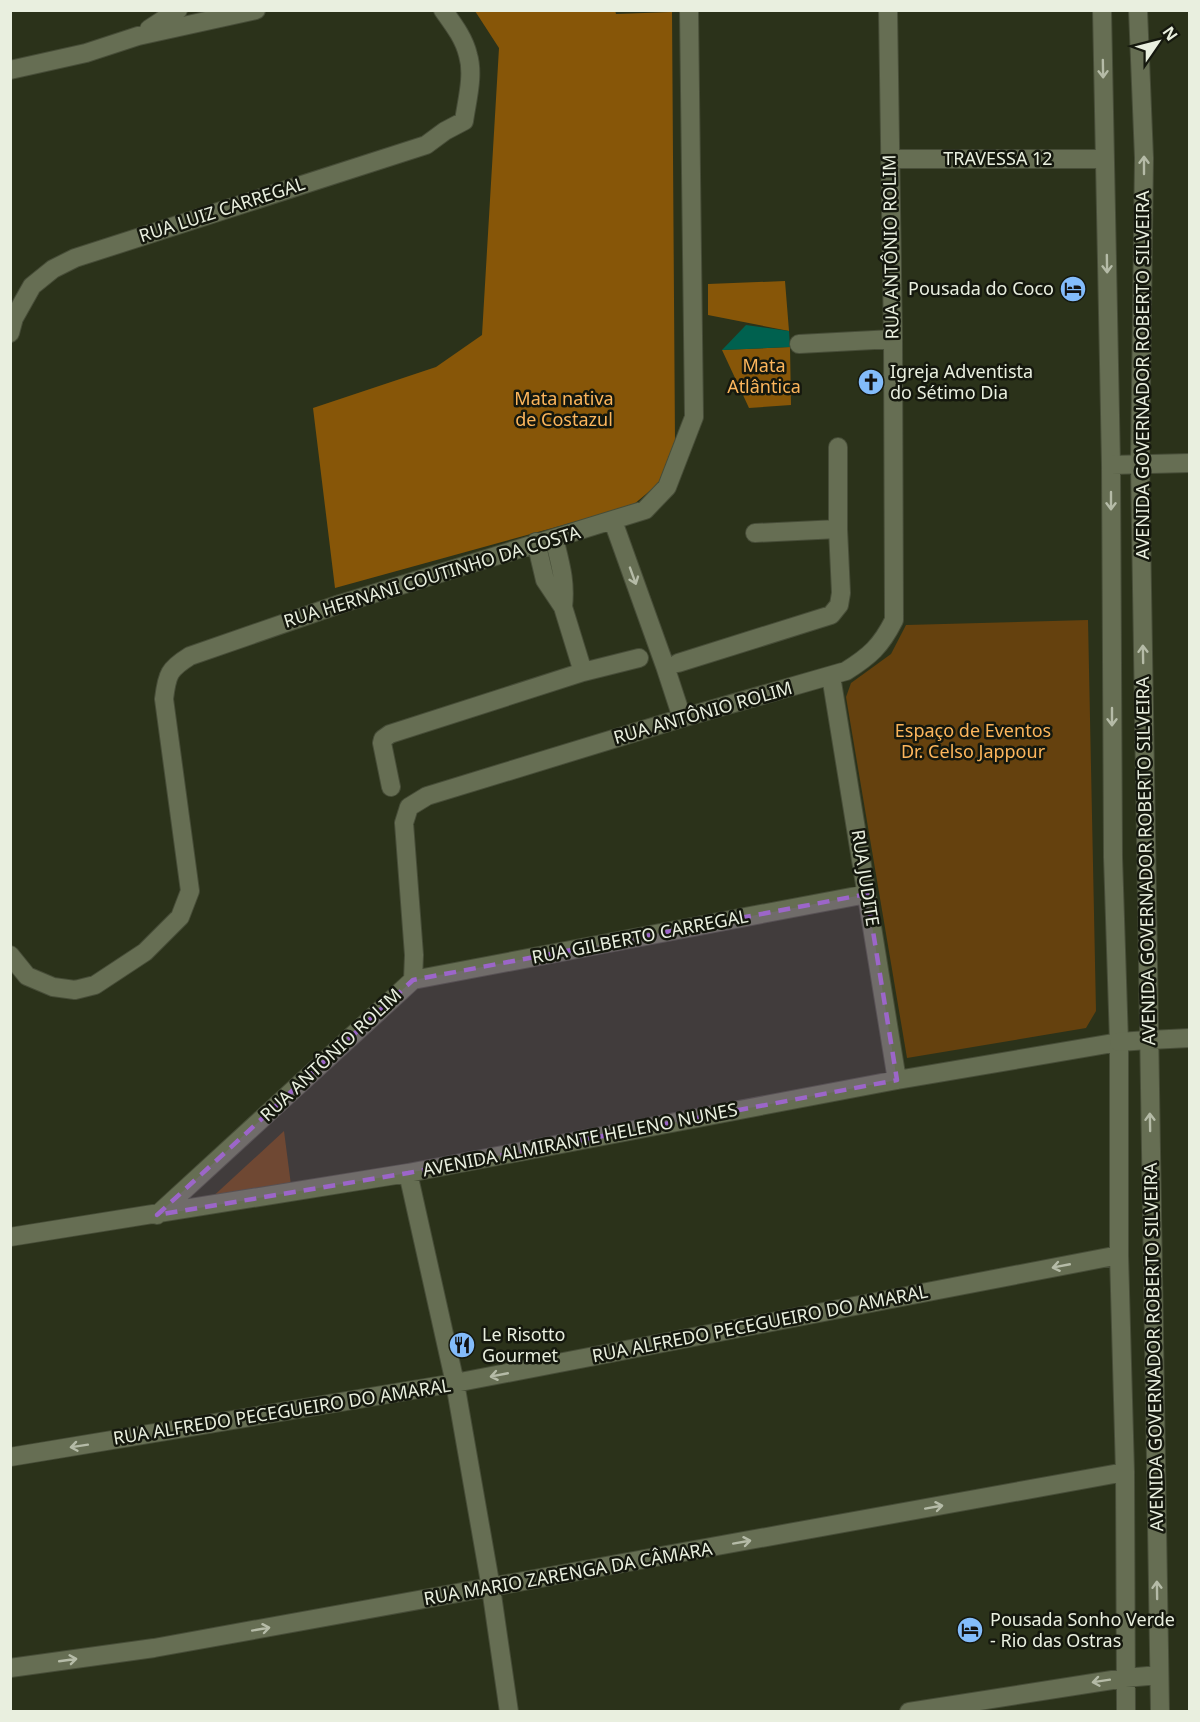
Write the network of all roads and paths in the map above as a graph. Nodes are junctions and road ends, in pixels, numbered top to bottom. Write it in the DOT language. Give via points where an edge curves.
graph roads {
  1 [pos="178,10"];
  2 [pos="256,10"];
  3 [pos="443,10"];
  4 [pos="689,10"];
  5 [pos="888,10"];
  6 [pos="1102,10"];
  7 [pos="1138,10"];
  8 [pos="138,36"];
  9 [pos="10,70"];
  10 [pos="890,159"];
  11 [pos="1105,159"];
  12 [pos="10,333"];
  13 [pos="893,339"];
  14 [pos="799,344"];
  15 [pos="838,447"];
  16 [pos="1190,463"];
  17 [pos="1140,464"];
  18 [pos="1111,465"];
  19 [pos="613,521"];
  20 [pos="838,529"];
  21 [pos="755,533"];
  22 [pos="554,538"];
  23 [pos="536,542"];
  24 [pos="562,607"];
  25 [pos="639,658"];
  26 [pos="678,663"];
  27 [pos="583,672"];
  28 [pos="831,676"];
  29 [pos="682,718"];
  30 [pos="391,787"];
  31 [pos="867,894"];
  32 [pos="10,956"];
  33 [pos="413,980"];
  34 [pos="1190,1038"];
  35 [pos="1149,1040"];
  36 [pos="1119,1042"];
  37 [pos="897,1080"];
  38 [pos="408,1173"];
  39 [pos="157,1215"];
  40 [pos="10,1237"];
  41 [pos="1119,1255"];
  42 [pos="455,1383"];
  43 [pos="10,1457"];
  44 [pos="1125,1472"];
  45 [pos="491,1588"];
  46 [pos="10,1668"];
  47 [pos="1159,1675"];
  48 [pos="1125,1678"];
  49 [pos="509,1712"];
  50 [pos="909,1712"];
  51 [pos="1126,1712"];
  52 [pos="1160,1712"];
  1 -- 8 [label="street"];
  2 -- 8 [label="street"];
  3 -- 12 [label="street, RUA LUIZ CARREGAL" via="469,56 470,84 464,121 426,145 75,258 32,286"];
  4 -- 19 [label="street, RUA HERNANI COUTINHO DA COSTA" via="694,417 667,487 645,510"];
  5 -- 10 [label="street, RUA ANTÔNIO ROLIM"];
  6 -- 11 [label="street, AVENIDA GOVERNADOR ROBERTO SILVEIRA, one-way"];
  17 -- 7 [label="street, AVENIDA GOVERNADOR ROBERTO SILVEIRA, one-way" via="1144,158"];
  8 -- 9 [label="street" via="86,53"];
  10 -- 11 [label="street, TRAVESSA 12"];
  10 -- 13 [label="street, RUA ANTÔNIO ROLIM"];
  11 -- 18 [label="street, AVENIDA GOVERNADOR ROBERTO SILVEIRA, one-way"];
  13 -- 14 [label="street"];
  13 -- 28 [label="street, RUA ANTÔNIO ROLIM" via="894,620 885,639 869,656"];
  15 -- 20 [label="street"];
  16 -- 17 [label="street"];
  17 -- 18 [label="street"];
  35 -- 17 [label="street, AVENIDA GOVERNADOR ROBERTO SILVEIRA, one-way"];
  18 -- 36 [label="street, AVENIDA GOVERNADOR ROBERTO SILVEIRA, one-way" via="1113,857"];
  19 -- 22 [label="street, RUA HERNANI COUTINHO DA COSTA"];
  19 -- 29 [label="street, one-way"];
  20 -- 21 [label="street"];
  20 -- 26 [label="street" via="841,593 839,605 831,615"];
  22 -- 23 [label="street, RUA HERNANI COUTINHO DA COSTA"];
  22 -- 24 [label="street" via="565,589"];
  23 -- 24 [label="street" via="545,580"];
  23 -- 32 [label="street, RUA HERNANI COUTINHO DA COSTA" via="340,604 190,656 176,665 167,676 164,699 190,891 180,917 145,952 95,985 75,990 53,987 27,976"];
  24 -- 27 [label="street"];
  25 -- 27 [label="street"];
  27 -- 30 [label="street" via="390,734 382,743"];
  28 -- 29 [label="street, RUA ANTÔNIO ROLIM"];
  28 -- 31 [label="street, RUA JUDITE"];
  29 -- 33 [label="street, RUA ANTÔNIO ROLIM" via="427,796 410,807 404,823"];
  31 -- 33 [label="street, RUA GILBERTO CARREGAL"];
  31 -- 37 [label="street, RUA JUDITE"];
  33 -- 39 [label="street, RUA ANTÔNIO ROLIM"];
  34 -- 35 [label="street, AVENIDA ALMIRANTE HELENO NUNES"];
  35 -- 36 [label="street, AVENIDA ALMIRANTE HELENO NUNES"];
  47 -- 35 [label="street, AVENIDA GOVERNADOR ROBERTO SILVEIRA, one-way"];
  36 -- 37 [label="street, AVENIDA ALMIRANTE HELENO NUNES"];
  36 -- 41 [label="street, AVENIDA GOVERNADOR ROBERTO SILVEIRA"];
  37 -- 38 [label="street, AVENIDA ALMIRANTE HELENO NUNES"];
  38 -- 39 [label="street, AVENIDA ALMIRANTE HELENO NUNES"];
  38 -- 42 [label="street"];
  39 -- 40 [label="street, AVENIDA ALMIRANTE HELENO NUNES"];
  41 -- 42 [label="street, RUA ALFREDO PECEGUEIRO DO AMARAL, one-way"];
  41 -- 44 [label="street, AVENIDA GOVERNADOR ROBERTO SILVEIRA"];
  42 -- 43 [label="street, RUA ALFREDO PECEGUEIRO DO AMARAL, one-way"];
  42 -- 45 [label="street"];
  45 -- 44 [label="street, RUA MARIO ZARENGA DA CÂMARA, one-way"];
  44 -- 48 [label="street, AVENIDA GOVERNADOR ROBERTO SILVEIRA"];
  46 -- 45 [label="street, RUA MARIO ZARENGA DA CÂMARA, one-way" via="154,1648"];
  45 -- 49 [label="street"];
  47 -- 48 [label="street"];
  47 -- 52 [label="street, AVENIDA GOVERNADOR ROBERTO SILVEIRA"];
  48 -- 50 [label="street, one-way"];
  48 -- 51 [label="street, AVENIDA GOVERNADOR ROBERTO SILVEIRA"];
}
